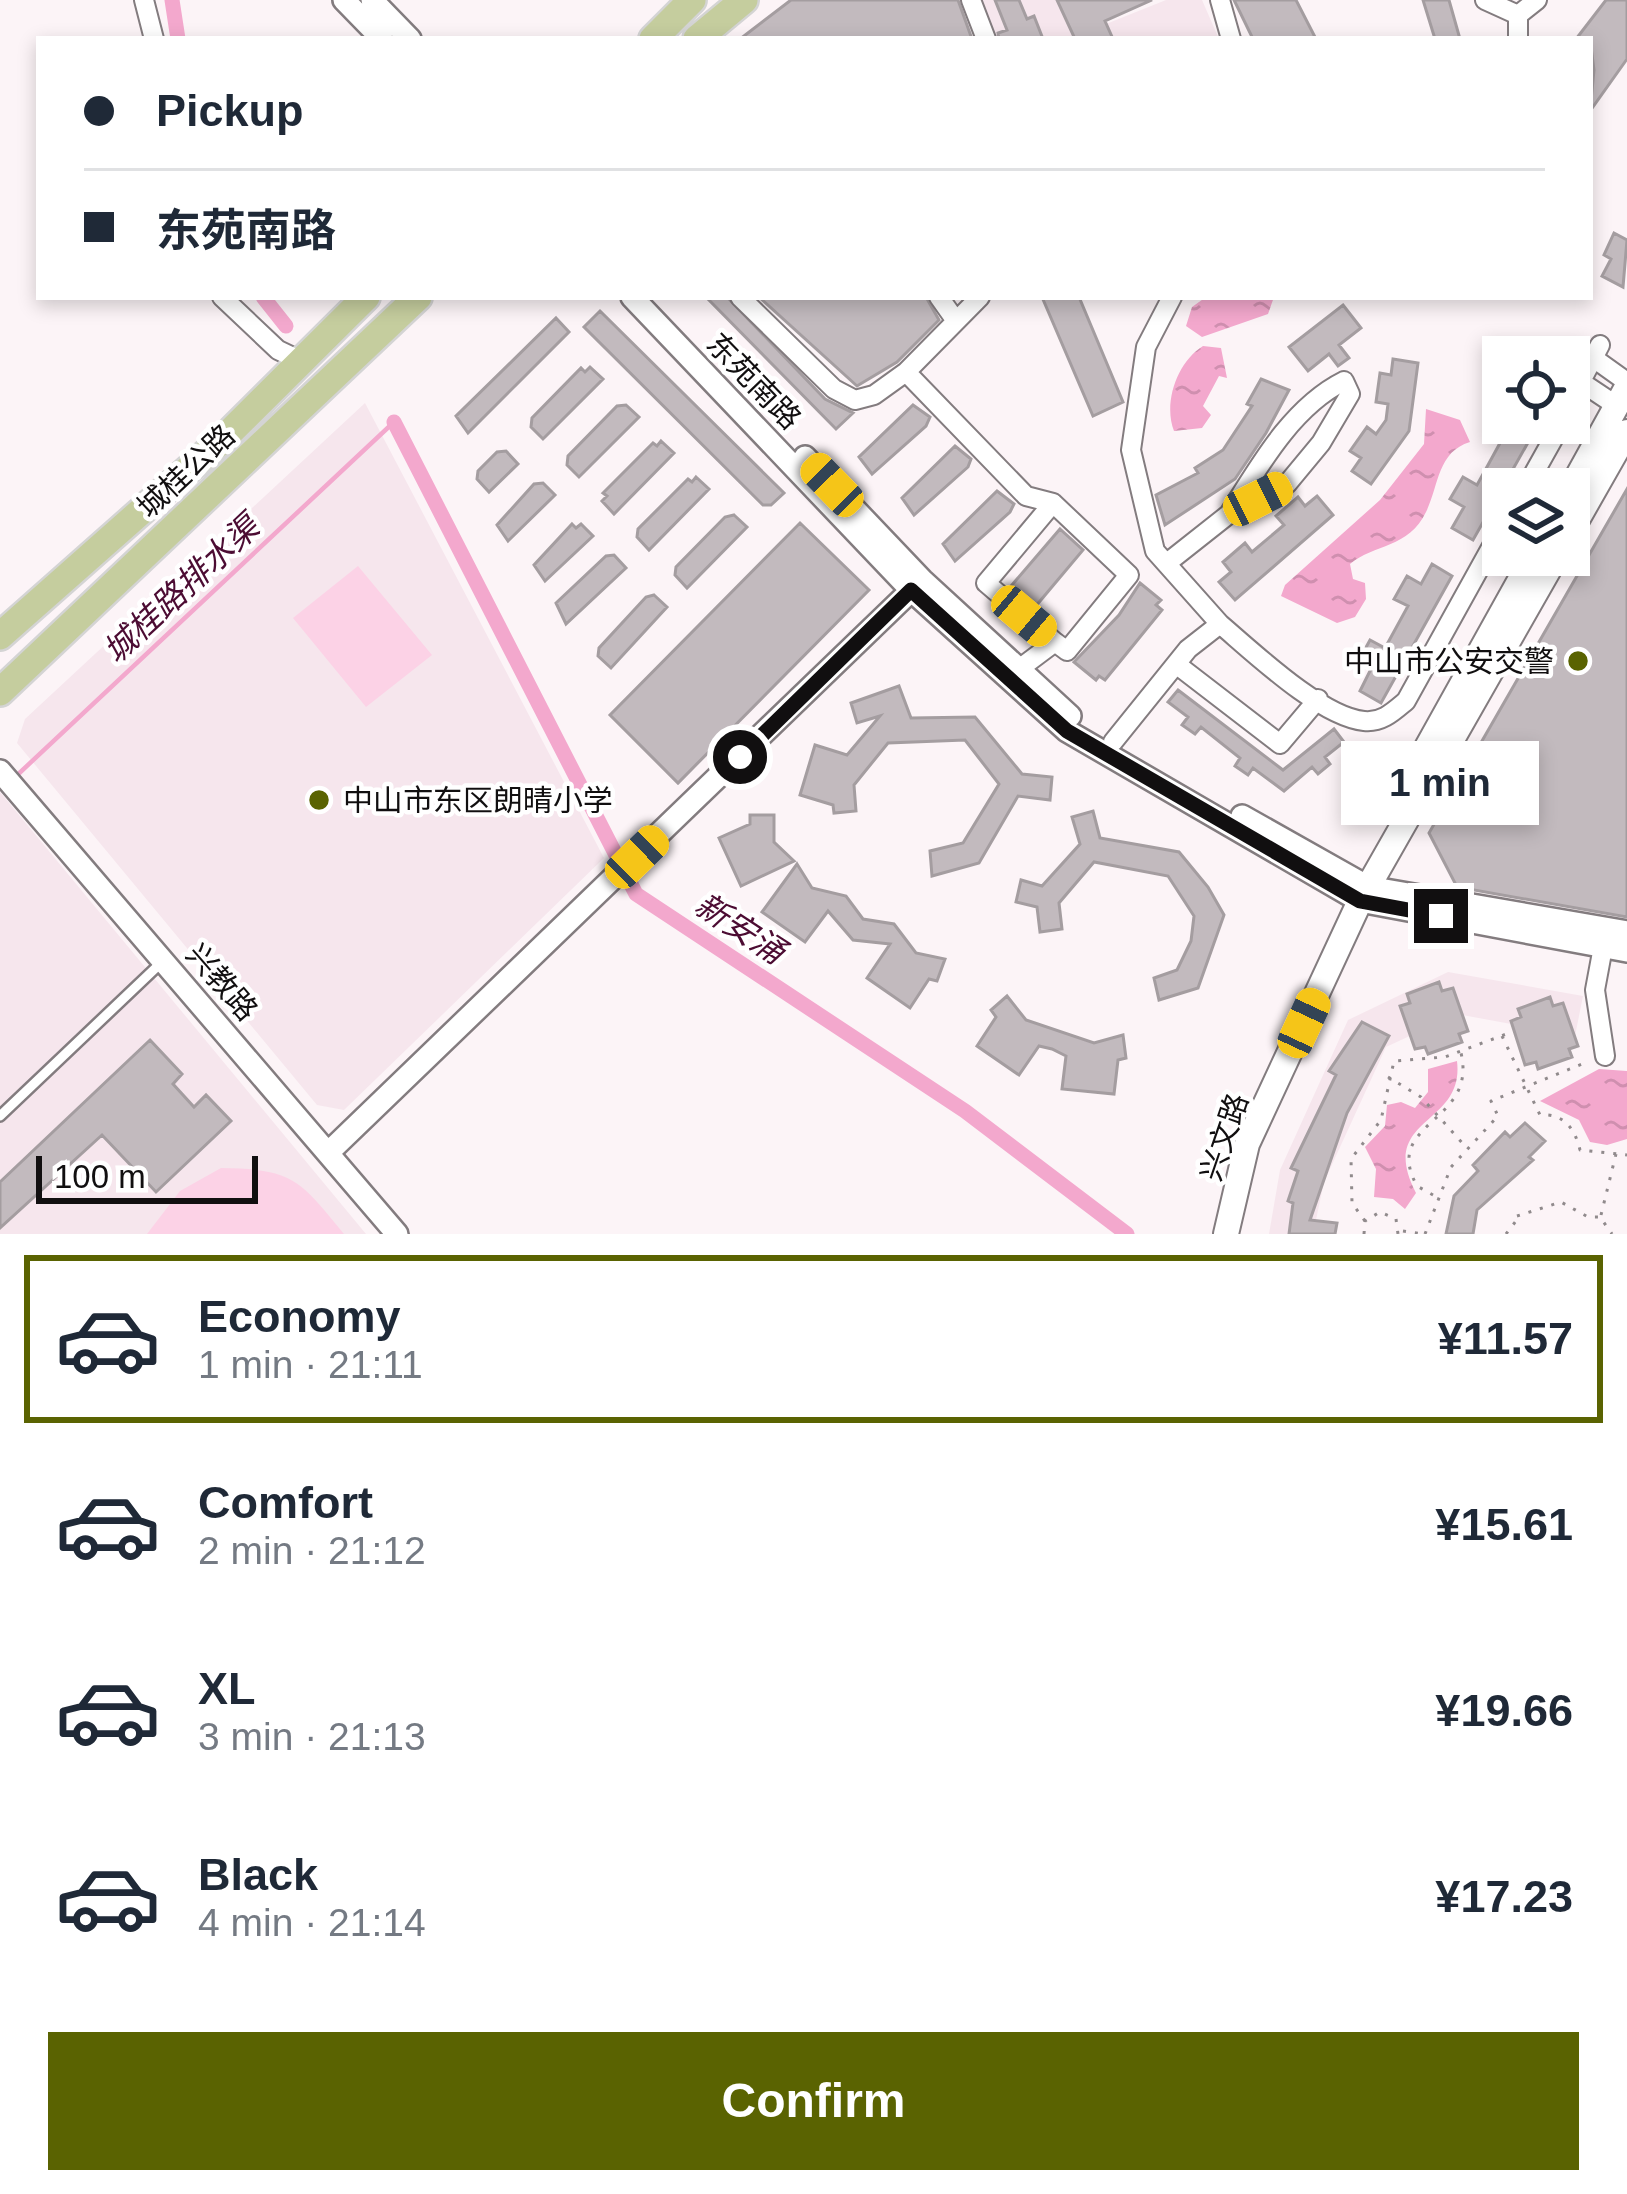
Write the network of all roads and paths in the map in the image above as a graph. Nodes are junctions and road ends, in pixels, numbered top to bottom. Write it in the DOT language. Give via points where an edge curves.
graph roads {
  1 [pos="144,0"];
  2 [pos="344,0"];
  3 [pos="372,0"];
  4 [pos="692,0"];
  5 [pos="744,0"];
  6 [pos="971,0"];
  7 [pos="1220,0"];
  8 [pos="1485,0"];
  9 [pos="1537,0"];
  10 [pos="1518,15"];
  11 [pos="153,36"];
  12 [pos="379,36"];
  13 [pos="407,36"];
  14 [pos="656,36"];
  15 [pos="701,36"];
  16 [pos="985,36"];
  17 [pos="1230,36"];
  18 [pos="1518,36"];
  19 [pos="225,300"];
  20 [pos="363,300"];
  21 [pos="415,300"];
  22 [pos="635,300"];
  23 [pos="655,300"];
  24 [pos="743,300"];
  25 [pos="941,300"];
  26 [pos="977,300"];
  27 [pos="1170,300"];
  28 [pos="956,321"];
  29 [pos="299,360"];
  30 [pos="1590,361"];
  31 [pos="906,373"];
  32 [pos="1590,383"];
  33 [pos="1624,392"];
  34 [pos="1627,432"];
  35 [pos="1582,468"];
  36 [pos="1590,497"];
  37 [pos="1053,503"];
  38 [pos="1229,514"];
  39 [pos="1167,563"];
  40 [pos="1482,564"];
  41 [pos="1523,576"];
  42 [pos="1545,576"];
  43 [pos="917,585"];
  44 [pos="1220,624"];
  45 [pos="0,636"];
  46 [pos="1055,642"];
  47 [pos="1176,664"];
  48 [pos="1019,669"];
  49 [pos="0,692"];
  50 [pos="1318,699"];
  51 [pos="1113,742"];
  52 [pos="5,777"];
  53 [pos="1358,890"];
  54 [pos="1627,932"];
  55 [pos="1603,947"];
  56 [pos="1627,951"];
  57 [pos="163,961"];
  58 [pos="1509,1034"];
  59 [pos="1502,1036"];
  60 [pos="1461,1052"];
  61 [pos="1605,1056"];
  62 [pos="1388,1076"];
  63 [pos="1524,1085"];
  64 [pos="0,1116"];
  65 [pos="1440,1116"];
  66 [pos="1467,1147"];
  67 [pos="331,1151"];
  68 [pos="1616,1154"];
  69 [pos="1627,1155"];
  70 [pos="1436,1196"];
  71 [pos="1600,1216"];
  72 [pos="1365,1222"];
  73 [pos="1399,1232"];
  74 [pos="397,1234"];
  75 [pos="1213,1234"];
  76 [pos="1226,1234"];
  77 [pos="1364,1234"];
  78 [pos="1425,1234"];
  79 [pos="1506,1234"];
  80 [pos="1612,1234"];
  1 -- 11 [label="street"];
  2 -- 12 [label="street"];
  3 -- 13 [label="street"];
  4 -- 14 [label="main road"];
  5 -- 15 [label="main road"];
  6 -- 16 [label="street"];
  7 -- 17 [label="street"];
  8 -- 10 [label="street"];
  9 -- 10 [label="street"];
  10 -- 18 [label="street"];
  19 -- 29 [label="street"];
  20 -- 29 [label="main road, 城桂公路"];
  21 -- 49 [label="main road, 城桂公路"];
  22 -- 43 [label="street, 东苑南路"];
  23 -- 43 [label="street, 东苑南路"];
  24 -- 31 [label="street" via="855,400"];
  25 -- 28 [label="street"];
  26 -- 28 [label="street"];
  27 -- 39 [label="street" via="1146,347 1131,451 1155,551"];
  28 -- 31 [label="street"];
  29 -- 45 [label="main road, 城桂公路" via="224,438"];
  30 -- 33 [label="street" via="1596,351"];
  31 -- 37 [label="street" via="1026,496"];
  32 -- 33 [label="street"];
  33 -- 35 [label="main road"];
  34 -- 36 [label="main road"];
  37 -- 46 [label="street" via="986,583"];
  37 -- 46 [label="street" via="1129,575 1067,651"];
  38 -- 38 [label="street" via="1287,484 1350,394 1343,381 1320,393 1290,427"];
  38 -- 39 [label="street"];
  39 -- 44 [label="street"];
  40 -- 50 [label="street" via="1406,701 1388,717 1363,721"];
  41 -- 53 [label="main road, 兴文路"];
  42 -- 53 [label="main road, 兴文路"];
  43 -- 48 [label="street, 东苑南路"];
  43 -- 53 [label="street, 东苑南路" via="1067,731"];
  43 -- 67 [label="street"];
  44 -- 47 [label="street"];
  44 -- 50 [label="street"];
  46 -- 48 [label="street"];
  47 -- 50 [label="street" via="1280,744"];
  47 -- 51 [label="street"];
  48 -- 51 [label="street, 东苑南路" via="1074,720"];
  51 -- 53 [label="street, 东苑南路"];
  52 -- 57 [label="street, 兴教路"];
  53 -- 54 [label="street, 东苑南路"];
  53 -- 55 [label="street, 东苑南路"];
  53 -- 75 [label="main road, 兴文路" via="1234,1133"];
  53 -- 76 [label="main road, 兴文路" via="1247,1144"];
  55 -- 56 [label="street, 东苑南路"];
  55 -- 61 [label="street" via="1595,990"];
  57 -- 64 [label="lane"];
  57 -- 67 [label="street, 兴教路"];
  58 -- 59 [label="path"];
  59 -- 60 [label="path"];
  59 -- 63 [label="path"];
  60 -- 62 [label="path" via="1394,1061"];
  60 -- 65 [label="path" via="1459,1096"];
  61 -- 63 [label="path"];
  62 -- 65 [label="path"];
  62 -- 72 [label="path" via="1381,1120 1358,1143 1348,1176"];
  63 -- 66 [label="path" via="1492,1101 1498,1117"];
  63 -- 68 [label="path" via="1540,1115 1563,1119 1576,1133 1580,1150"];
  65 -- 66 [label="path"];
  65 -- 70 [label="path" via="1411,1142 1407,1158 1417,1186"];
  66 -- 70 [label="path"];
  67 -- 74 [label="street, 兴教路"];
  68 -- 69 [label="path"];
  68 -- 71 [label="path"];
  70 -- 78 [label="path"];
  71 -- 79 [label="path" via="1561,1202 1518,1216"];
  71 -- 80 [label="path"];
  72 -- 73 [label="path" via="1386,1212"];
  72 -- 77 [label="path"];
  73 -- 78 [label="path"];
}
